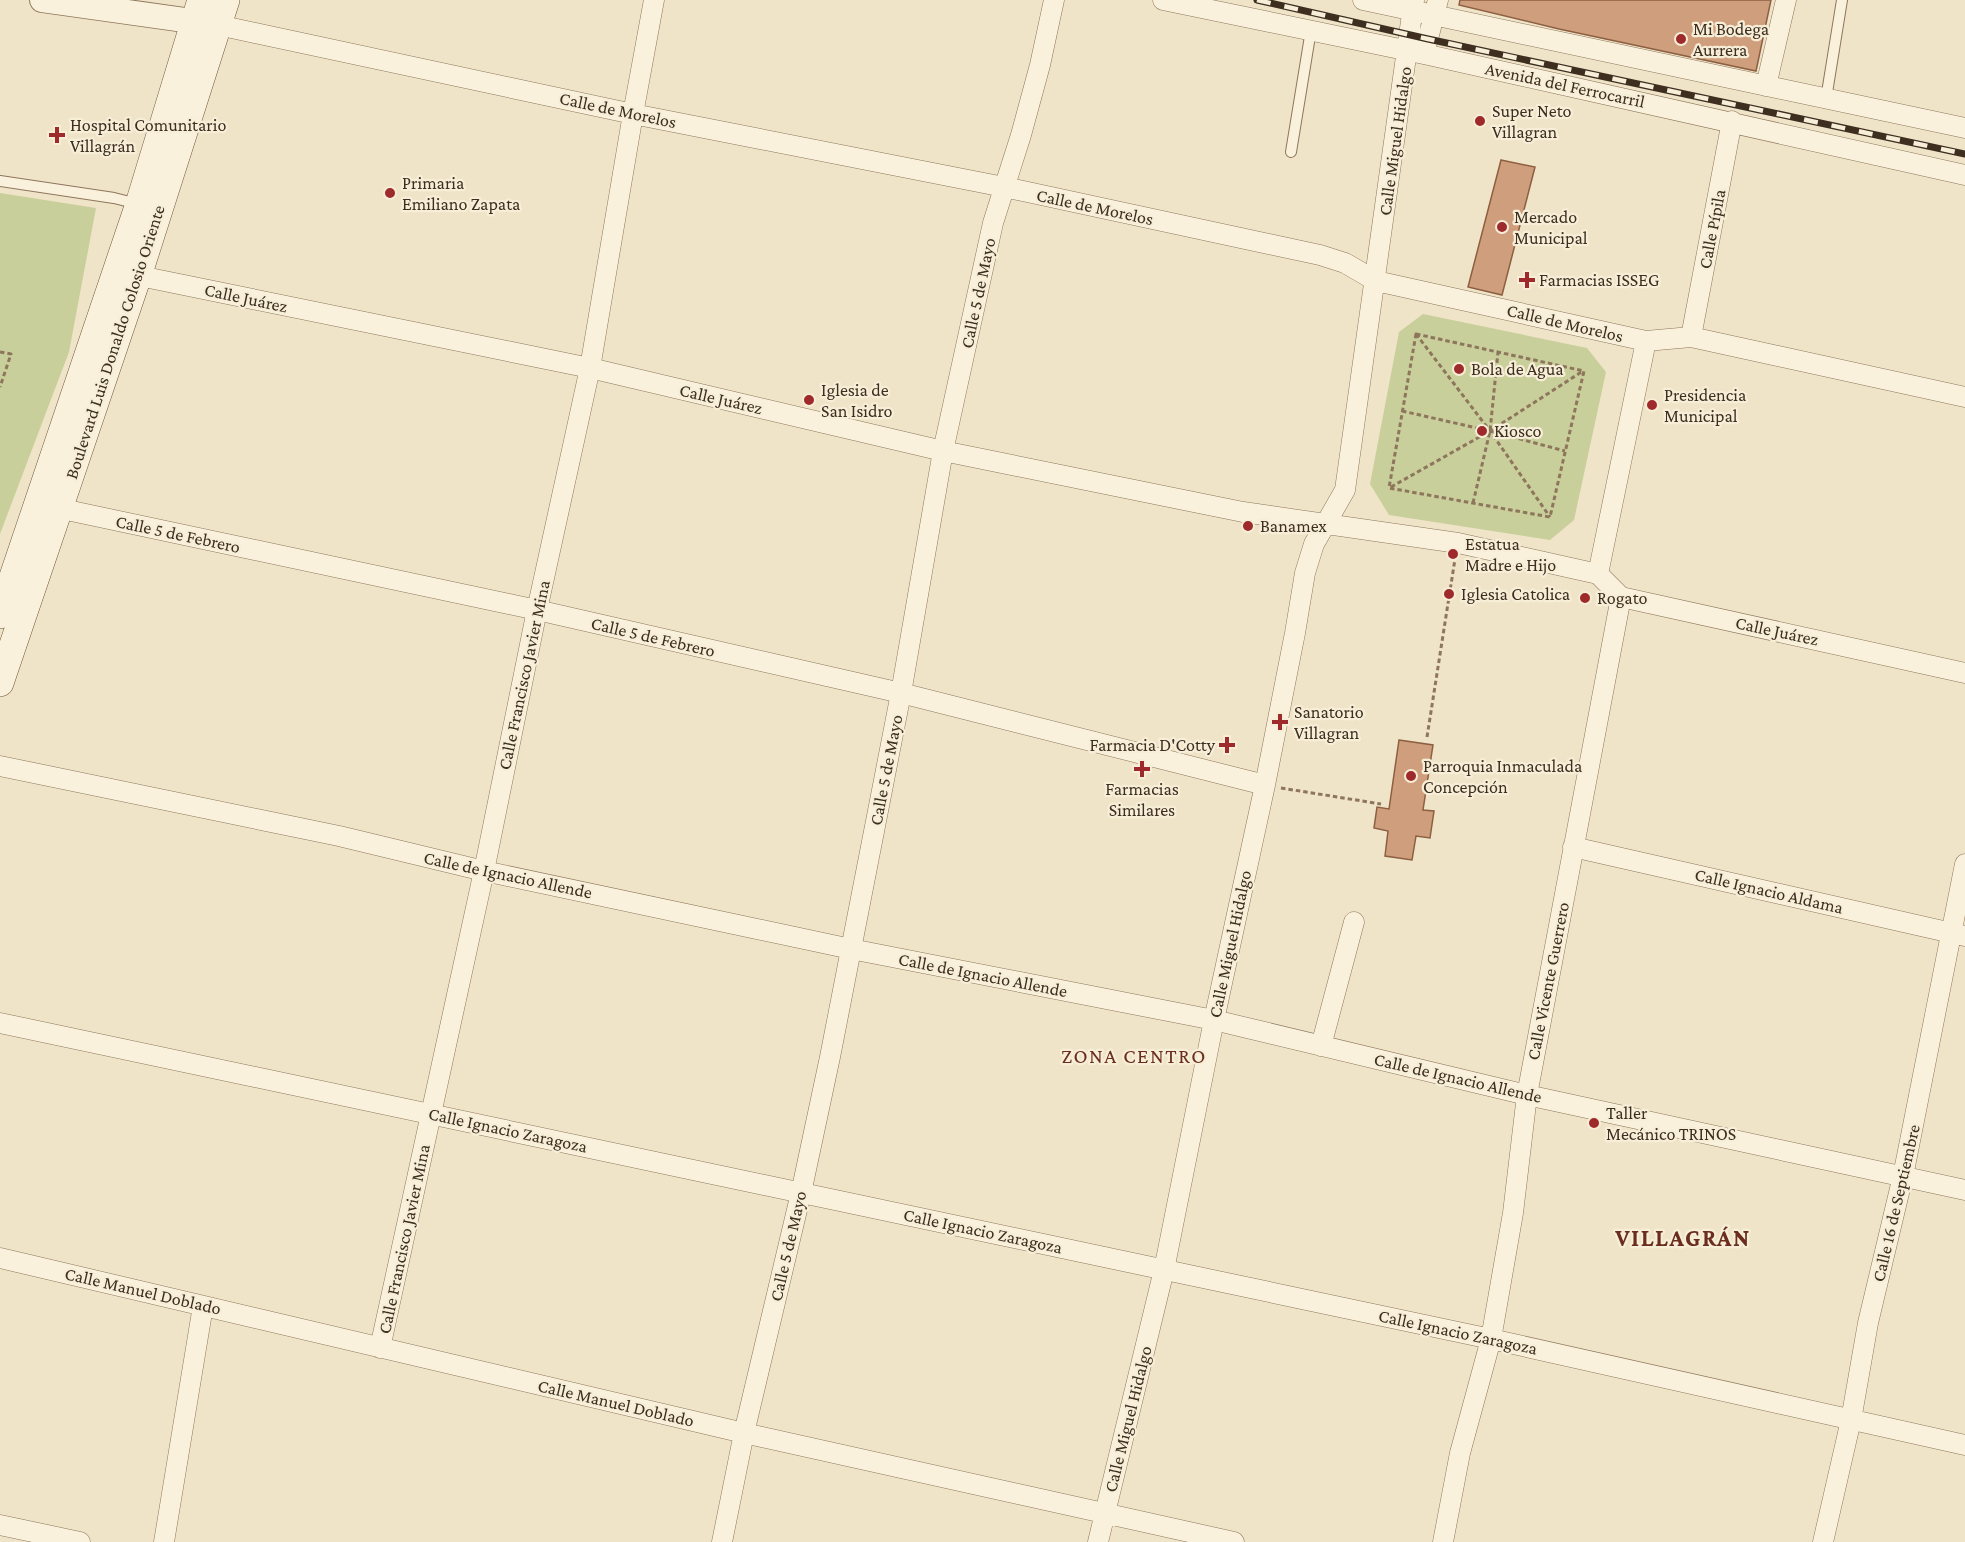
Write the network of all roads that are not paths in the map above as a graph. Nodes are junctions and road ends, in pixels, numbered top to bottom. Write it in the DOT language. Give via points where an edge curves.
graph roads {
  1 [pos="42,0"];
  2 [pos="654,0"];
  3 [pos="1054,0"];
  4 [pos="1163,0"];
  5 [pos="1363,0"];
  6 [pos="1786,0"];
  7 [pos="1842,0"];
  8 [pos="99,4"];
  9 [pos="1413,5"];
  10 [pos="1436,8"];
  11 [pos="210,11"];
  12 [pos="1311,30"];
  13 [pos="1416,52"];
  14 [pos="1766,86"];
  15 [pos="1826,99"];
  16 [pos="633,114"];
  17 [pos="1732,121"];
  18 [pos="1965,128"];
  19 [pos="1291,152"];
  20 [pos="1965,175"];
  21 [pos="0,181"];
  22 [pos="1004,187"];
  23 [pos="139,204"];
  24 [pos="127,274"];
  25 [pos="1376,281"];
  26 [pos="1691,337"];
  27 [pos="1646,341"];
  28 [pos="590,368"];
  29 [pos="1965,397"];
  30 [pos="943,451"];
  31 [pos="49,506"];
  32 [pos="1326,523"];
  33 [pos="1598,574"];
  34 [pos="1621,597"];
  35 [pos="537,610"];
  36 [pos="0,615"];
  37 [pos="1965,673"];
  38 [pos="0,683"];
  39 [pos="901,693"];
  40 [pos="0,766"];
  41 [pos="1265,785"];
  42 [pos="1573,847"];
  43 [pos="1965,864"];
  44 [pos="484,871"];
  45 [pos="1354,922"];
  46 [pos="1959,934"];
  47 [pos="851,949"];
  48 [pos="1214,1020"];
  49 [pos="0,1023"];
  50 [pos="1321,1046"];
  51 [pos="1527,1095"];
  52 [pos="430,1113"];
  53 [pos="1903,1176"];
  54 [pos="1965,1190"];
  55 [pos="801,1193"];
  56 [pos="0,1258"];
  57 [pos="1164,1270"];
  58 [pos="203,1306"];
  59 [pos="1491,1338"];
  60 [pos="380,1348"];
  61 [pos="1851,1420"];
  62 [pos="744,1433"];
  63 [pos="1965,1445"];
  64 [pos="1104,1514"];
  65 [pos="0,1525"];
  66 [pos="80,1542"];
  67 [pos="164,1542"];
  68 [pos="722,1542"];
  69 [pos="1098,1542"];
  70 [pos="1234,1542"];
  71 [pos="1443,1542"];
  72 [pos="1822,1542"];
  1 -- 8 [label="street"];
  2 -- 16 [label="street, Calle Francisco Javier Mina"];
  3 -- 22 [label="street, Calle 5 de Mayo" via="1035,85"];
  4 -- 12 [label="street, Avenida del Ferrocarril"];
  5 -- 9 [label="street"];
  6 -- 14 [label="street"];
  7 -- 15 [label="lane"];
  8 -- 11 [label="street"];
  9 -- 10 [label="street"];
  9 -- 13 [label="street, Calle Miguel Hidalgo"];
  10 -- 13 [label="street, Calle Miguel Hidalgo"];
  10 -- 14 [label="street"];
  11 -- 16 [label="street, Calle de Morelos"];
  11 -- 23 [label="main road, Boulevard Luis Donaldo Colosio Oriente"];
  11 -- 24 [label="main road, Boulevard Luis Donaldo Colosio Oriente"];
  12 -- 13 [label="street, Avenida del Ferrocarril"];
  12 -- 19 [label="lane"];
  13 -- 17 [label="street, Avenida del Ferrocarril"];
  13 -- 25 [label="street, Calle Miguel Hidalgo"];
  14 -- 15 [label="street"];
  15 -- 18 [label="street"];
  16 -- 22 [label="street, Calle de Morelos"];
  16 -- 28 [label="street, Calle Francisco Javier Mina"];
  17 -- 20 [label="street, Avenida del Ferrocarril"];
  17 -- 26 [label="street, Calle Pípila"];
  21 -- 23 [label="lane"];
  22 -- 25 [label="street, Calle de Morelos" via="1320,255 1345,263"];
  22 -- 30 [label="street, Calle 5 de Mayo"];
  23 -- 24 [label="main road, Boulevard Luis Donaldo Colosio Oriente"];
  24 -- 28 [label="street, Calle Juárez"];
  24 -- 31 [label="main road, Boulevard Luis Donaldo Colosio Oriente"];
  25 -- 27 [label="street, Calle de Morelos"];
  25 -- 32 [label="street, Calle Miguel Hidalgo" via="1345,490"];
  26 -- 27 [label="street, Calle de Morelos"];
  26 -- 29 [label="street, Calle de Morelos"];
  27 -- 33 [label="street"];
  28 -- 30 [label="street, Calle Juárez"];
  28 -- 35 [label="street, Calle Francisco Javier Mina"];
  30 -- 32 [label="street, Calle Juárez" via="1243,512"];
  30 -- 39 [label="street, Calle 5 de Mayo"];
  31 -- 35 [label="street, Calle 5 de Febrero"];
  31 -- 36 [label="main road, Boulevard Luis Donaldo Colosio Oriente"];
  31 -- 38 [label="main road, Boulevard Luis Donaldo Colosio Oriente"];
  32 -- 33 [label="street, Calle Juárez" via="1458,543"];
  32 -- 41 [label="street, Calle Miguel Hidalgo" via="1305,573"];
  33 -- 34 [label="street"];
  34 -- 37 [label="street, Calle Juárez"];
  34 -- 42 [label="street, Calle Vicente Guerrero"];
  35 -- 39 [label="street, Calle 5 de Febrero"];
  35 -- 44 [label="street, Calle Francisco Javier Mina"];
  39 -- 41 [label="street, Calle 5 de Febrero"];
  39 -- 47 [label="street, Calle 5 de Mayo"];
  40 -- 44 [label="street, Calle de Ignacio Allende" via="339,836"];
  41 -- 48 [label="street, Calle Miguel Hidalgo"];
  42 -- 46 [label="street, Calle Ignacio Aldama"];
  42 -- 51 [label="street, Calle Vicente Guerrero"];
  43 -- 46 [label="street, Calle 16 de Septiembre"];
  44 -- 47 [label="street, Calle de Ignacio Allende"];
  44 -- 52 [label="street, Calle Francisco Javier Mina"];
  45 -- 50 [label="street"];
  46 -- 53 [label="street, Calle 16 de Septiembre"];
  47 -- 48 [label="street, Calle de Ignacio Allende"];
  47 -- 55 [label="street, Calle 5 de Mayo"];
  48 -- 50 [label="street, Calle de Ignacio Allende"];
  48 -- 57 [label="street, Calle Miguel Hidalgo"];
  49 -- 52 [label="street, Calle Ignacio Zaragoza"];
  50 -- 51 [label="street, Calle de Ignacio Allende"];
  51 -- 53 [label="street, Calle de Ignacio Allende"];
  51 -- 59 [label="street, Calle Vicente Guerrero" via="1513,1213"];
  52 -- 55 [label="street, Calle Ignacio Zaragoza"];
  52 -- 60 [label="street, Calle Francisco Javier Mina"];
  53 -- 54 [label="street, Calle de Ignacio Allende"];
  53 -- 61 [label="street, Calle 16 de Septiembre" via="1868,1323"];
  55 -- 57 [label="street, Calle Ignacio Zaragoza"];
  55 -- 62 [label="street, Calle 5 de Mayo"];
  56 -- 58 [label="street, Calle Manuel Doblado"];
  57 -- 59 [label="street, Calle Ignacio Zaragoza"];
  57 -- 64 [label="street, Calle Miguel Hidalgo"];
  58 -- 60 [label="street, Calle Manuel Doblado"];
  58 -- 67 [label="street"];
  59 -- 61 [label="street, Calle Ignacio Zaragoza"];
  59 -- 71 [label="street, Calle Vicente Guerrero" via="1460,1453"];
  60 -- 62 [label="street, Calle Manuel Doblado"];
  61 -- 63 [label="street, Calle Ignacio Zaragoza"];
  61 -- 72 [label="street, Calle 16 de Septiembre"];
  62 -- 64 [label="street, Calle Manuel Doblado"];
  62 -- 68 [label="street, Calle 5 de Mayo"];
  64 -- 69 [label="street, Calle Miguel Hidalgo"];
  64 -- 70 [label="street, Calle Manuel Doblado"];
  65 -- 66 [label="street"];
}
